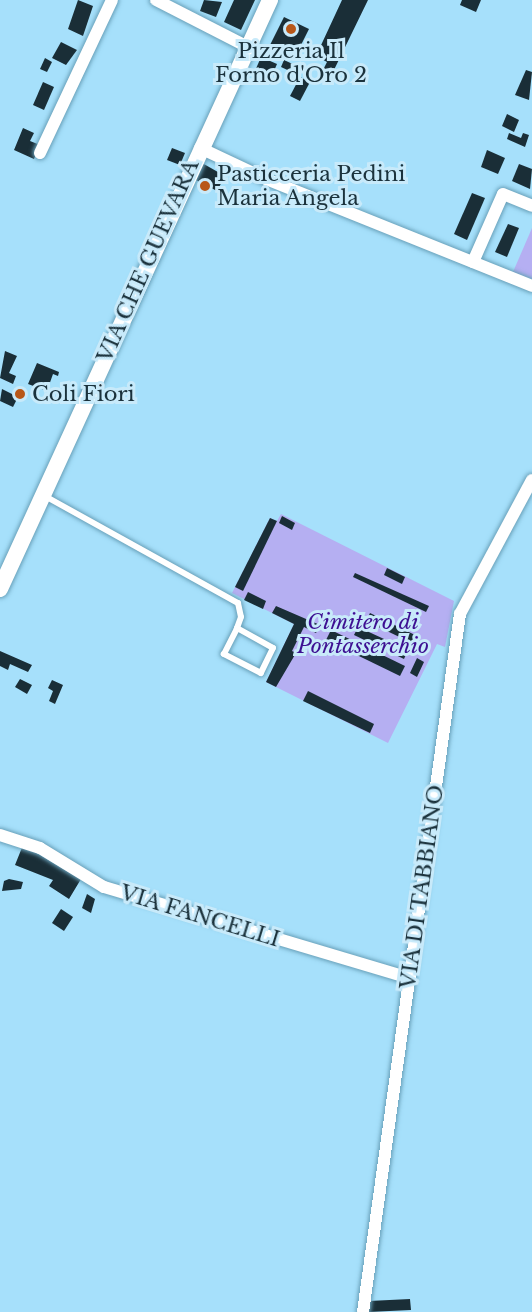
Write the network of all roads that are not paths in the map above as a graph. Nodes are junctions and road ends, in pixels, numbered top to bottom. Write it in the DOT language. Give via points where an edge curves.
graph roads {
  1 [pos="112,0"];
  2 [pos="156,0"];
  3 [pos="270,0"];
  4 [pos="173,4"];
  5 [pos="248,47"];
  6 [pos="200,147"];
  7 [pos="40,153"];
  8 [pos="532,206"];
  9 [pos="473,262"];
  10 [pos="532,285"];
  11 [pos="532,483"];
  12 [pos="43,494"];
  13 [pos="0,589"];
  14 [pos="237,628"];
  15 [pos="0,835"];
  16 [pos="409,978"];
  17 [pos="363,1312"];
  1 -- 7 [label="street"];
  2 -- 4 [label="street"];
  3 -- 5 [label="main road, VIA CHE GUEVARA"];
  4 -- 5 [label="street"];
  5 -- 6 [label="main road, VIA CHE GUEVARA"];
  6 -- 9 [label="street"];
  6 -- 12 [label="main road, VIA CHE GUEVARA"];
  8 -- 9 [label="street" via="503,194"];
  9 -- 10 [label="street"];
  11 -- 16 [label="street, VIA DI TABBIANO" via="460,614"];
  12 -- 13 [label="main road, VIA CHE GUEVARA"];
  12 -- 14 [label="lane" via="238,603 241,617"];
  14 -- 14 [label="lane" via="273,648 261,673 224,654"];
  15 -- 16 [label="street, VIA FANCELLI" via="40,848 104,887"];
  16 -- 17 [label="street, VIA DI TABBIANO"];
}
